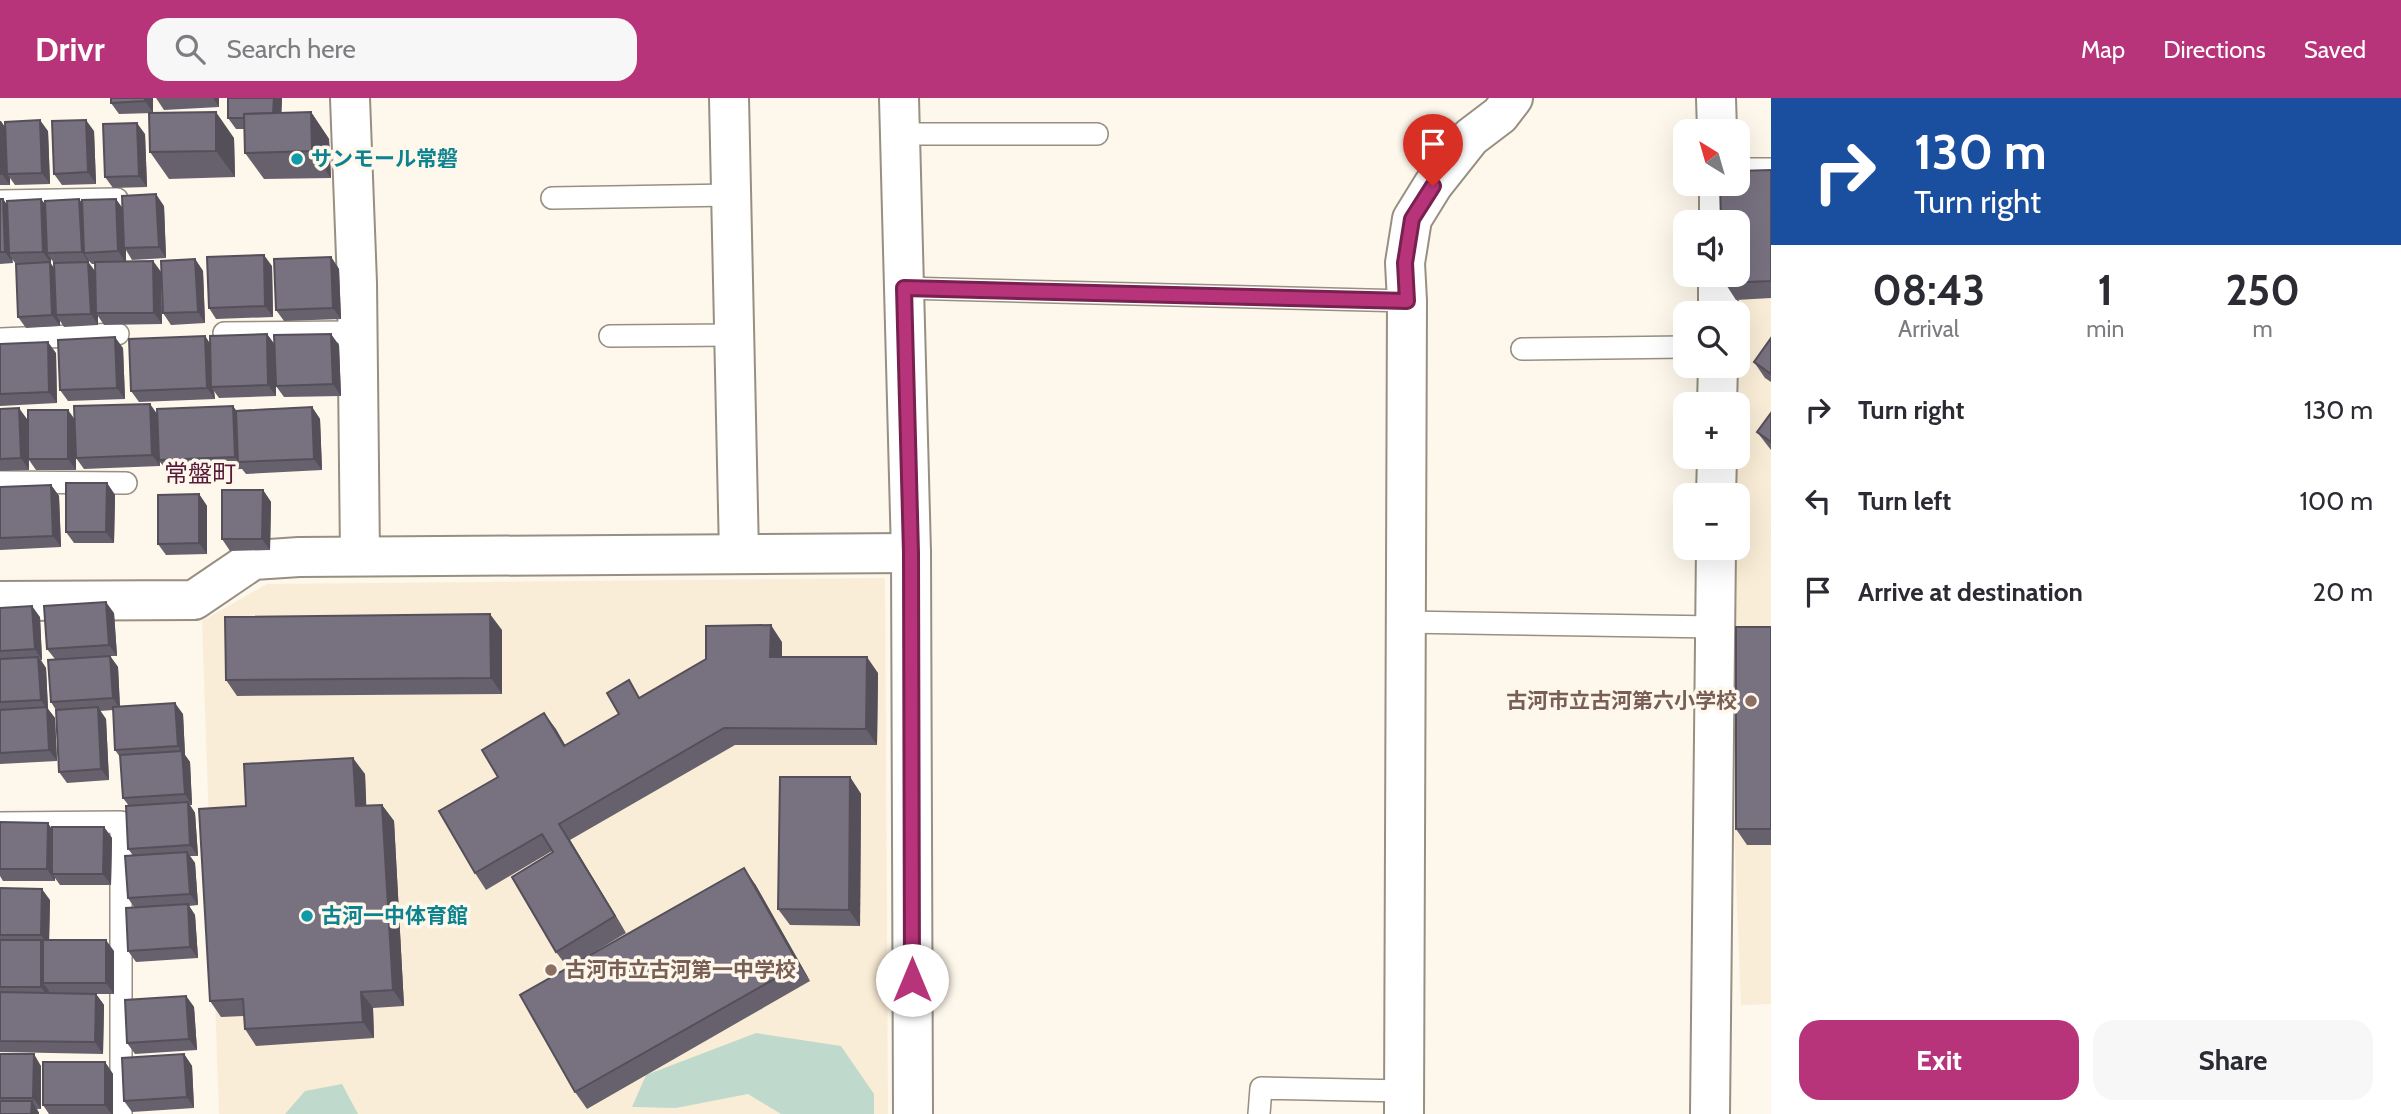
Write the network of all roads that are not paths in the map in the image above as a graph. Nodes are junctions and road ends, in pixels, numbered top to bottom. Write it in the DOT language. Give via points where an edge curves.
graph roads {
  1 [pos="350,98"];
  2 [pos="729,98"];
  3 [pos="1513,98"];
  4 [pos="1716,98"];
  5 [pos="900,116"];
  6 [pos="1717,119"];
  7 [pos="1097,134"];
  8 [pos="1750,169"];
  9 [pos="1771,169"];
  10 [pos="731,195"];
  11 [pos="552,198"];
  12 [pos="117,199"];
  13 [pos="0,201"];
  14 [pos="904,288"];
  15 [pos="1407,301"];
  16 [pos="357,332"];
  17 [pos="224,333"];
  18 [pos="118,334"];
  19 [pos="734,334"];
  20 [pos="610,336"];
  21 [pos="0,339"];
  22 [pos="1673,347"];
  23 [pos="1522,349"];
  24 [pos="0,482"];
  25 [pos="126,483"];
  26 [pos="911,553"];
  27 [pos="739,554"];
  28 [pos="360,556"];
  29 [pos="1716,560"];
  30 [pos="0,601"];
  31 [pos="1404,622"];
  32 [pos="1715,627"];
  33 [pos="0,823"];
  34 [pos="1404,1103"];
  35 [pos="121,1114"];
  36 [pos="913,1114"];
  37 [pos="1259,1114"];
  38 [pos="1710,1114"];
  1 -- 16 [label="street"];
  2 -- 10 [label="street"];
  3 -- 15 [label="street" via="1472,137 1412,219 1405,263"];
  4 -- 6 [label="street"];
  5 -- 7 [label="lane"];
  5 -- 14 [label="street"];
  8 -- 9 [label="lane"];
  10 -- 11 [label="lane"];
  10 -- 19 [label="street"];
  12 -- 13 [label="lane"];
  14 -- 15 [label="lane"];
  14 -- 26 [label="street"];
  15 -- 31 [label="street"];
  16 -- 17 [label="lane"];
  16 -- 28 [label="street"];
  18 -- 21 [label="lane"];
  19 -- 20 [label="lane"];
  19 -- 27 [label="street"];
  22 -- 23 [label="lane"];
  24 -- 25 [label="lane"];
  26 -- 27 [label="street"];
  26 -- 36 [label="street"];
  27 -- 28 [label="street"];
  28 -- 30 [label="street" via="253,560 194,600"];
  29 -- 32 [label="street"];
  31 -- 32 [label="lane"];
  31 -- 34 [label="street"];
  32 -- 38 [label="street"];
  33 -- 35 [label="lane" via="121,822"];
  34 -- 37 [label="lane" via="1261,1088"];
}
